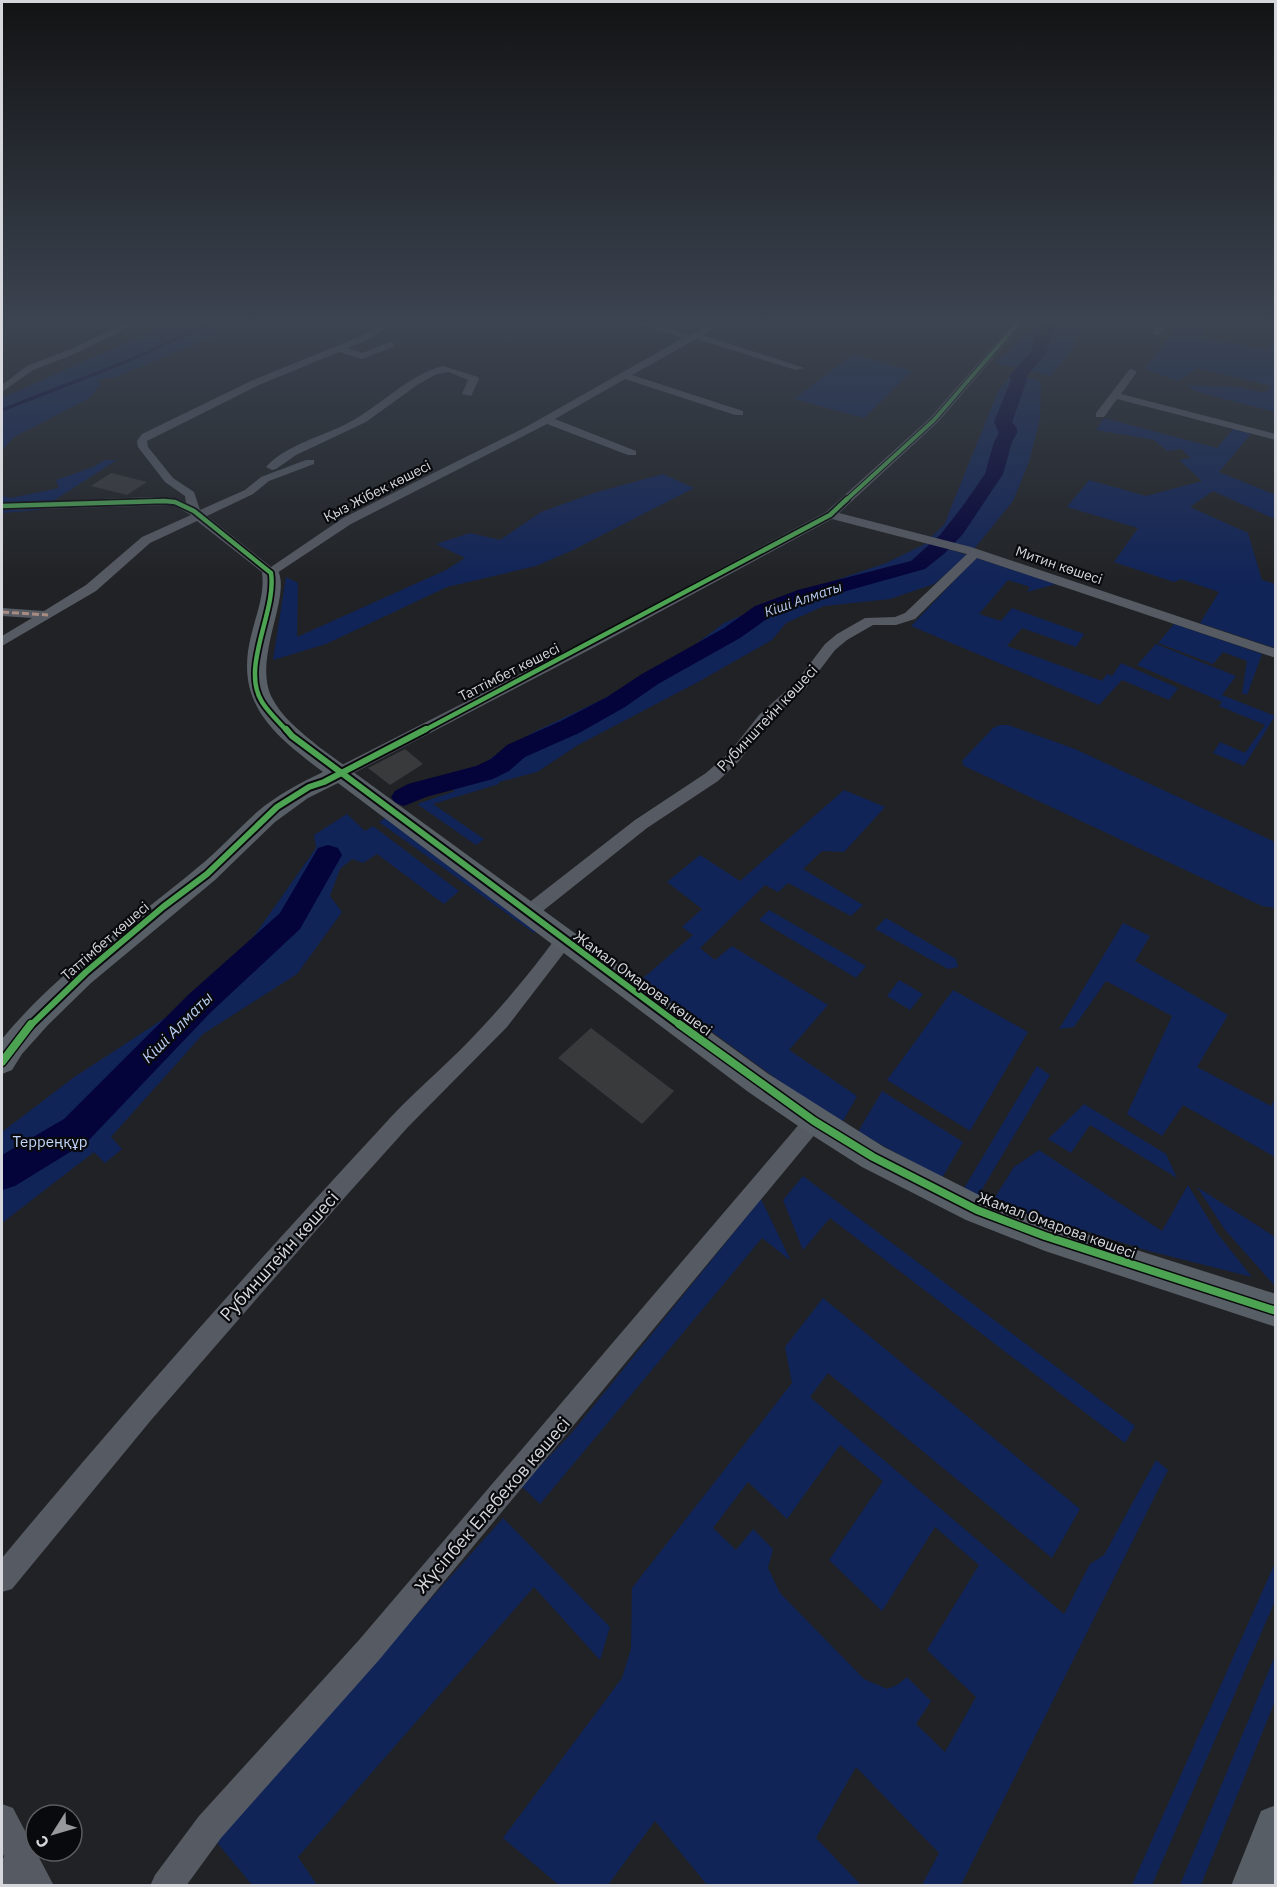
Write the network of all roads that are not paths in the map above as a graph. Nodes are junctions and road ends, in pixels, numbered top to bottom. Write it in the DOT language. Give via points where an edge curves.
graph roads {
  1 [pos="201,409"];
  2 [pos="377,409"];
  3 [pos="567,409"];
  4 [pos="727,409"];
  5 [pos="944,409"];
  6 [pos="1104,409"];
  7 [pos="1169,409"];
  8 [pos="739,413"];
  9 [pos="1100,415"];
  10 [pos="548,420"];
  11 [pos="1275,437"];
  12 [pos="633,453"];
  13 [pos="310,462"];
  14 [pos="265,479"];
  15 [pos="2,506"];
  16 [pos="197,514"];
  17 [pos="830,515"];
  18 [pos="975,553"];
  19 [pos="271,573"];
  20 [pos="2,612"];
  21 [pos="48,615"];
  22 [pos="2,642"];
  23 [pos="1275,654"];
  24 [pos="340,773"];
  25 [pos="528,913"];
  26 [pos="564,940"];
  27 [pos="5,1056"];
  28 [pos="814,1121"];
  29 [pos="1275,1311"];
  30 [pos="2,1580"];
  31 [pos="2,1819"];
  32 [pos="1275,1826"];
  33 [pos="12,1871"];
  34 [pos="38,1886"];
  35 [pos="166,1886"];
  36 [pos="1253,1886"];
  1 -- 16 [label="street" via="155,430 142,441 142,447 169,480 190,494"];
  2 -- 14 [label="street" via="273,465"];
  3 -- 10 [label="street, Қыз Жібек көшесі"];
  4 -- 8 [label="street"];
  5 -- 17 [label="street, Таттімбет көшесі"];
  6 -- 9 [label="street"];
  7 -- 11 [label="street"];
  10 -- 12 [label="street"];
  10 -- 19 [label="street, Қыз Жібек көшесі" via="347,521"];
  13 -- 14 [label="street"];
  14 -- 16 [label="street" via="249,492"];
  15 -- 16 [label="street" via="164,501"];
  16 -- 19 [label="street"];
  16 -- 21 [label="street" via="146,540 109,575"];
  17 -- 18 [label="street, Митин көшесі"];
  17 -- 24 [label="street, Таттімбет көшесі"];
  18 -- 23 [label="street, Митин көшесі"];
  18 -- 25 [label="street, Рубинштейн көшесі" via="910,616 897,621 870,621 830,647 801,686 764,718 734,757 712,777 641,824"];
  19 -- 24 [label="street, Жамал Омарова көшесі" via="273,585 256,659 257,688 262,702 280,724"];
  20 -- 21 [label="street"];
  21 -- 22 [label="street"];
  24 -- 25 [label="street, Жамал Омарова көшесі"];
  24 -- 27 [label="street, Таттімбет көшесі" via="300,793 267,816 207,874 82,976 38,1017"];
  25 -- 26 [label="street, Жамал Омарова көшесі"];
  26 -- 28 [label="street, Жамал Омарова көшесі"];
  26 -- 30 [label="street, Рубинштейн көшесі" via="490,1032 398,1123 214,1328 83,1479"];
  28 -- 29 [label="street, Жамал Омарова көшесі" via="977,1210"];
  28 -- 35 [label="street, Жүсіпбек Елебеков көшесі" via="369,1650 210,1827"];
  31 -- 33 [label="street"];
  32 -- 36 [label="street"];
  33 -- 34 [label="street"];
}
